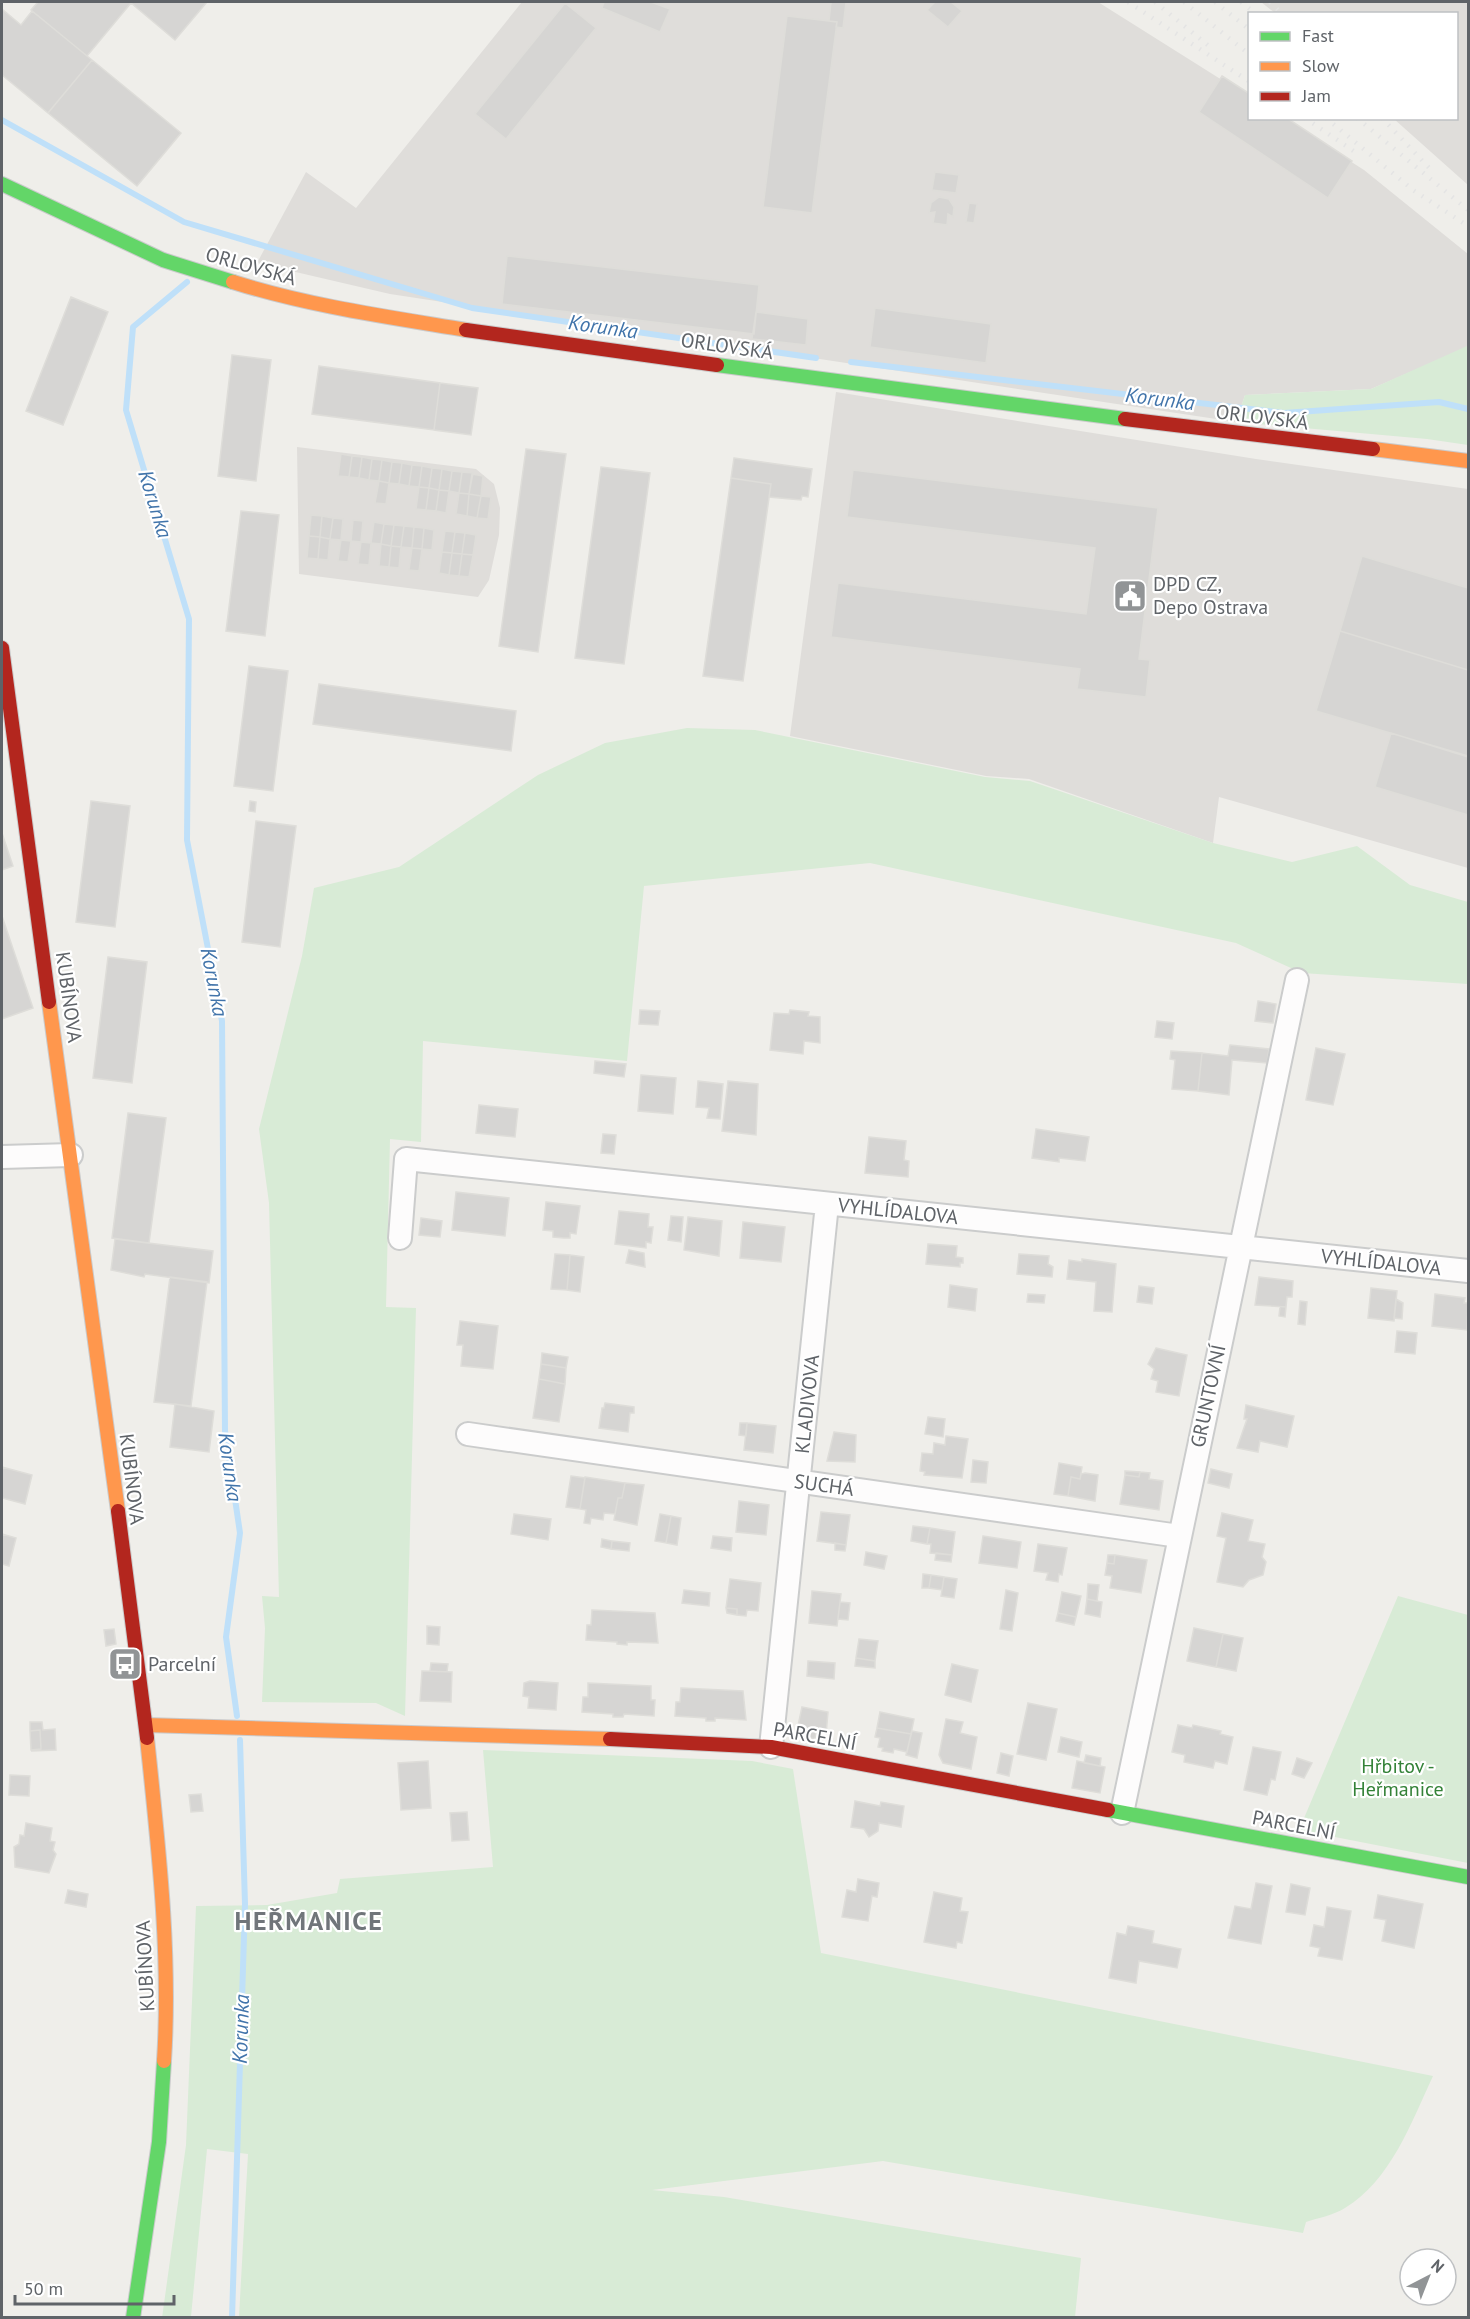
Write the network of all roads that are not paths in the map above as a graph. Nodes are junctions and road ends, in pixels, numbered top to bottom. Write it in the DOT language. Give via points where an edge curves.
graph roads {
  1 [pos="2,184"];
  2 [pos="29,198"];
  3 [pos="12,204"];
  4 [pos="1468,461"];
  5 [pos="2,648"];
  6 [pos="1297,980"];
  7 [pos="71,1155"];
  8 [pos="2,1157"];
  9 [pos="827,1204"];
  10 [pos="400,1238"];
  11 [pos="1239,1247"];
  12 [pos="1468,1271"];
  13 [pos="468,1434"];
  14 [pos="799,1481"];
  15 [pos="1179,1536"];
  16 [pos="146,1725"];
  17 [pos="771,1747"];
  18 [pos="1122,1812"];
  19 [pos="1468,1877"];
  20 [pos="133,2318"];
  1 -- 2 [label="street, ORLOVSKÁ"];
  2 -- 3 [label="street"];
  2 -- 4 [label="street, ORLOVSKÁ" via="125,244 211,276 358,312 488,334 1042,409"];
  5 -- 7 [label="street, KUBÍNOVA"];
  6 -- 11 [label="street, GRUNTOVNÍ"];
  7 -- 8 [label="street"];
  7 -- 16 [label="street, KUBÍNOVA"];
  9 -- 10 [label="street, VYHLÍDALOVA" via="406,1159"];
  9 -- 11 [label="street, VYHLÍDALOVA"];
  9 -- 14 [label="street, KLADIVOVA"];
  11 -- 12 [label="street, VYHLÍDALOVA"];
  11 -- 15 [label="street, GRUNTOVNÍ"];
  13 -- 14 [label="street, SUCHÁ"];
  14 -- 15 [label="street, SUCHÁ"];
  14 -- 17 [label="street, KLADIVOVA"];
  15 -- 18 [label="street, GRUNTOVNÍ"];
  16 -- 17 [label="street, PARCELNÍ"];
  16 -- 20 [label="street, KUBÍNOVA" via="158,1847 167,2011 159,2142"];
  17 -- 18 [label="street, PARCELNÍ"];
  18 -- 19 [label="street, PARCELNÍ"];
}
